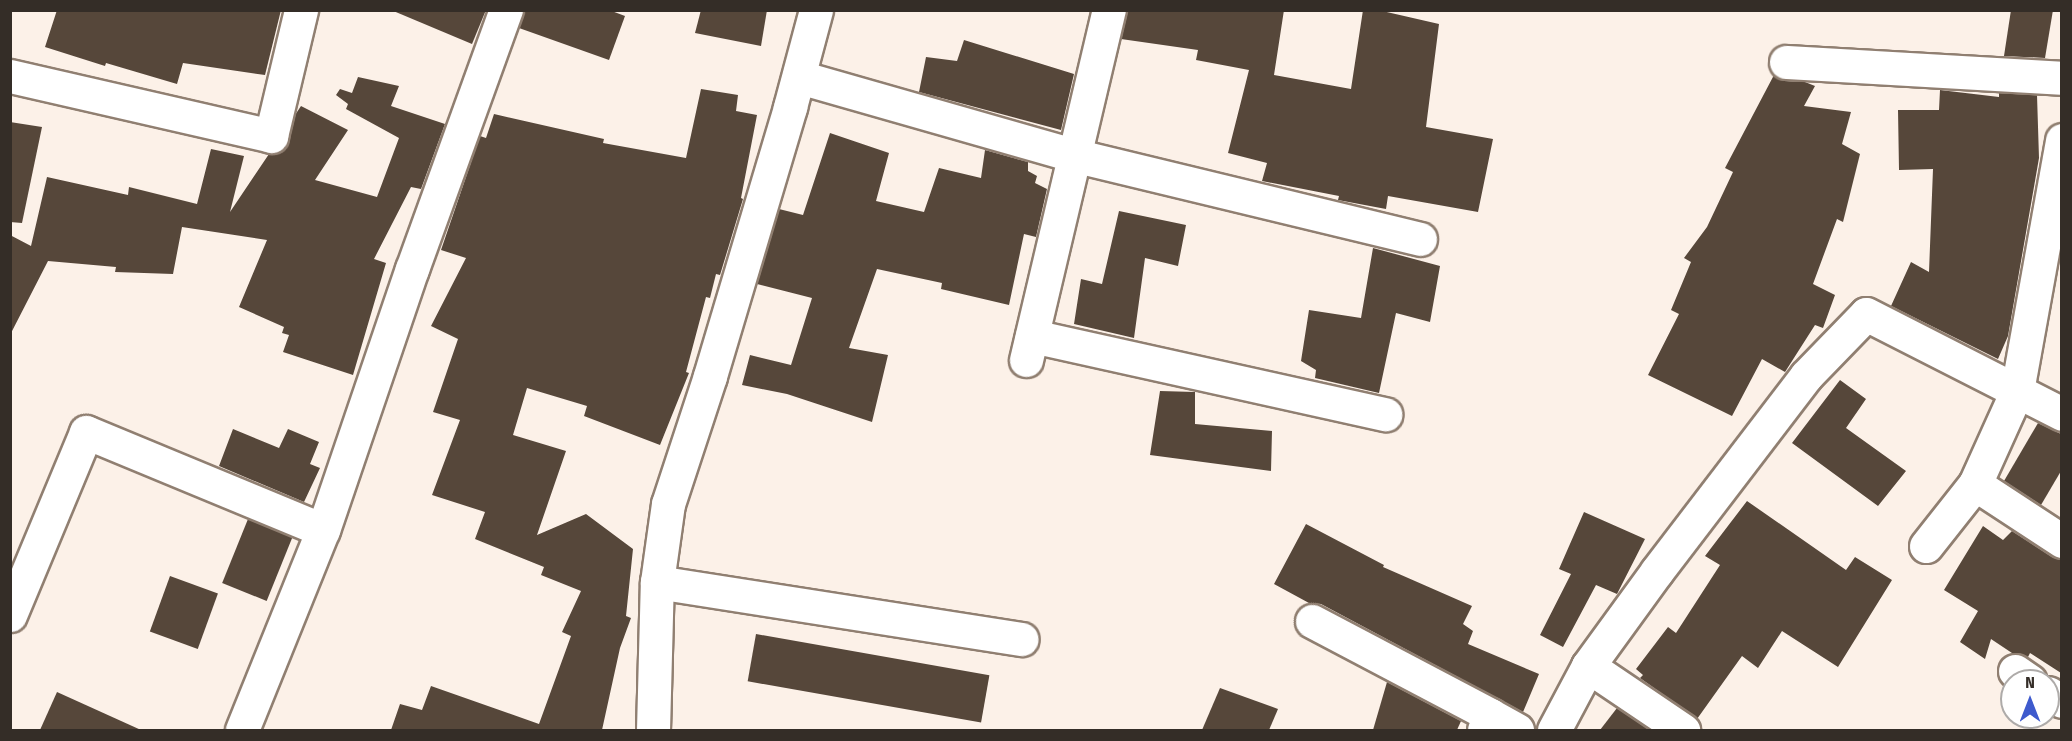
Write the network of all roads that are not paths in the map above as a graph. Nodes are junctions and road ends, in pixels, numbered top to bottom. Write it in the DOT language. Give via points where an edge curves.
graph roads {
  1 [pos="301,10"];
  2 [pos="506,10"];
  3 [pos="816,10"];
  4 [pos="1109,10"];
  5 [pos="1786,62"];
  6 [pos="10,76"];
  7 [pos="799,77"];
  8 [pos="2061,78"];
  9 [pos="2061,140"];
  10 [pos="1073,155"];
  11 [pos="1420,239"];
  12 [pos="2017,391"];
  13 [pos="1385,414"];
  14 [pos="2061,414"];
  15 [pos="1975,484"];
  16 [pos="323,530"];
  17 [pos="2061,541"];
  18 [pos="1926,546"];
  19 [pos="657,582"];
  20 [pos="10,615"];
  21 [pos="1312,621"];
  22 [pos="1022,639"];
  23 [pos="1588,666"];
  24 [pos="1497,725"];
  25 [pos="242,730"];
  26 [pos="653,730"];
  27 [pos="1554,730"];
  28 [pos="1683,730"];
  1 -- 6 [label="street" via="271,136"];
  2 -- 16 [label="street"];
  3 -- 7 [label="street"];
  4 -- 10 [label="street"];
  5 -- 8 [label="street"];
  7 -- 10 [label="street"];
  7 -- 19 [label="street" via="668,504"];
  9 -- 12 [label="street"];
  10 -- 11 [label="street"];
  10 -- 13 [label="street" via="1029,348"];
  12 -- 14 [label="street"];
  12 -- 15 [label="street"];
  12 -- 23 [label="street" via="1866,314 1806,376"];
  15 -- 17 [label="street"];
  15 -- 18 [label="street"];
  16 -- 20 [label="street" via="86,432"];
  16 -- 25 [label="street"];
  19 -- 22 [label="street"];
  19 -- 26 [label="street"];
  21 -- 24 [label="street"];
  23 -- 27 [label="street"];
  23 -- 28 [label="street"];
}
